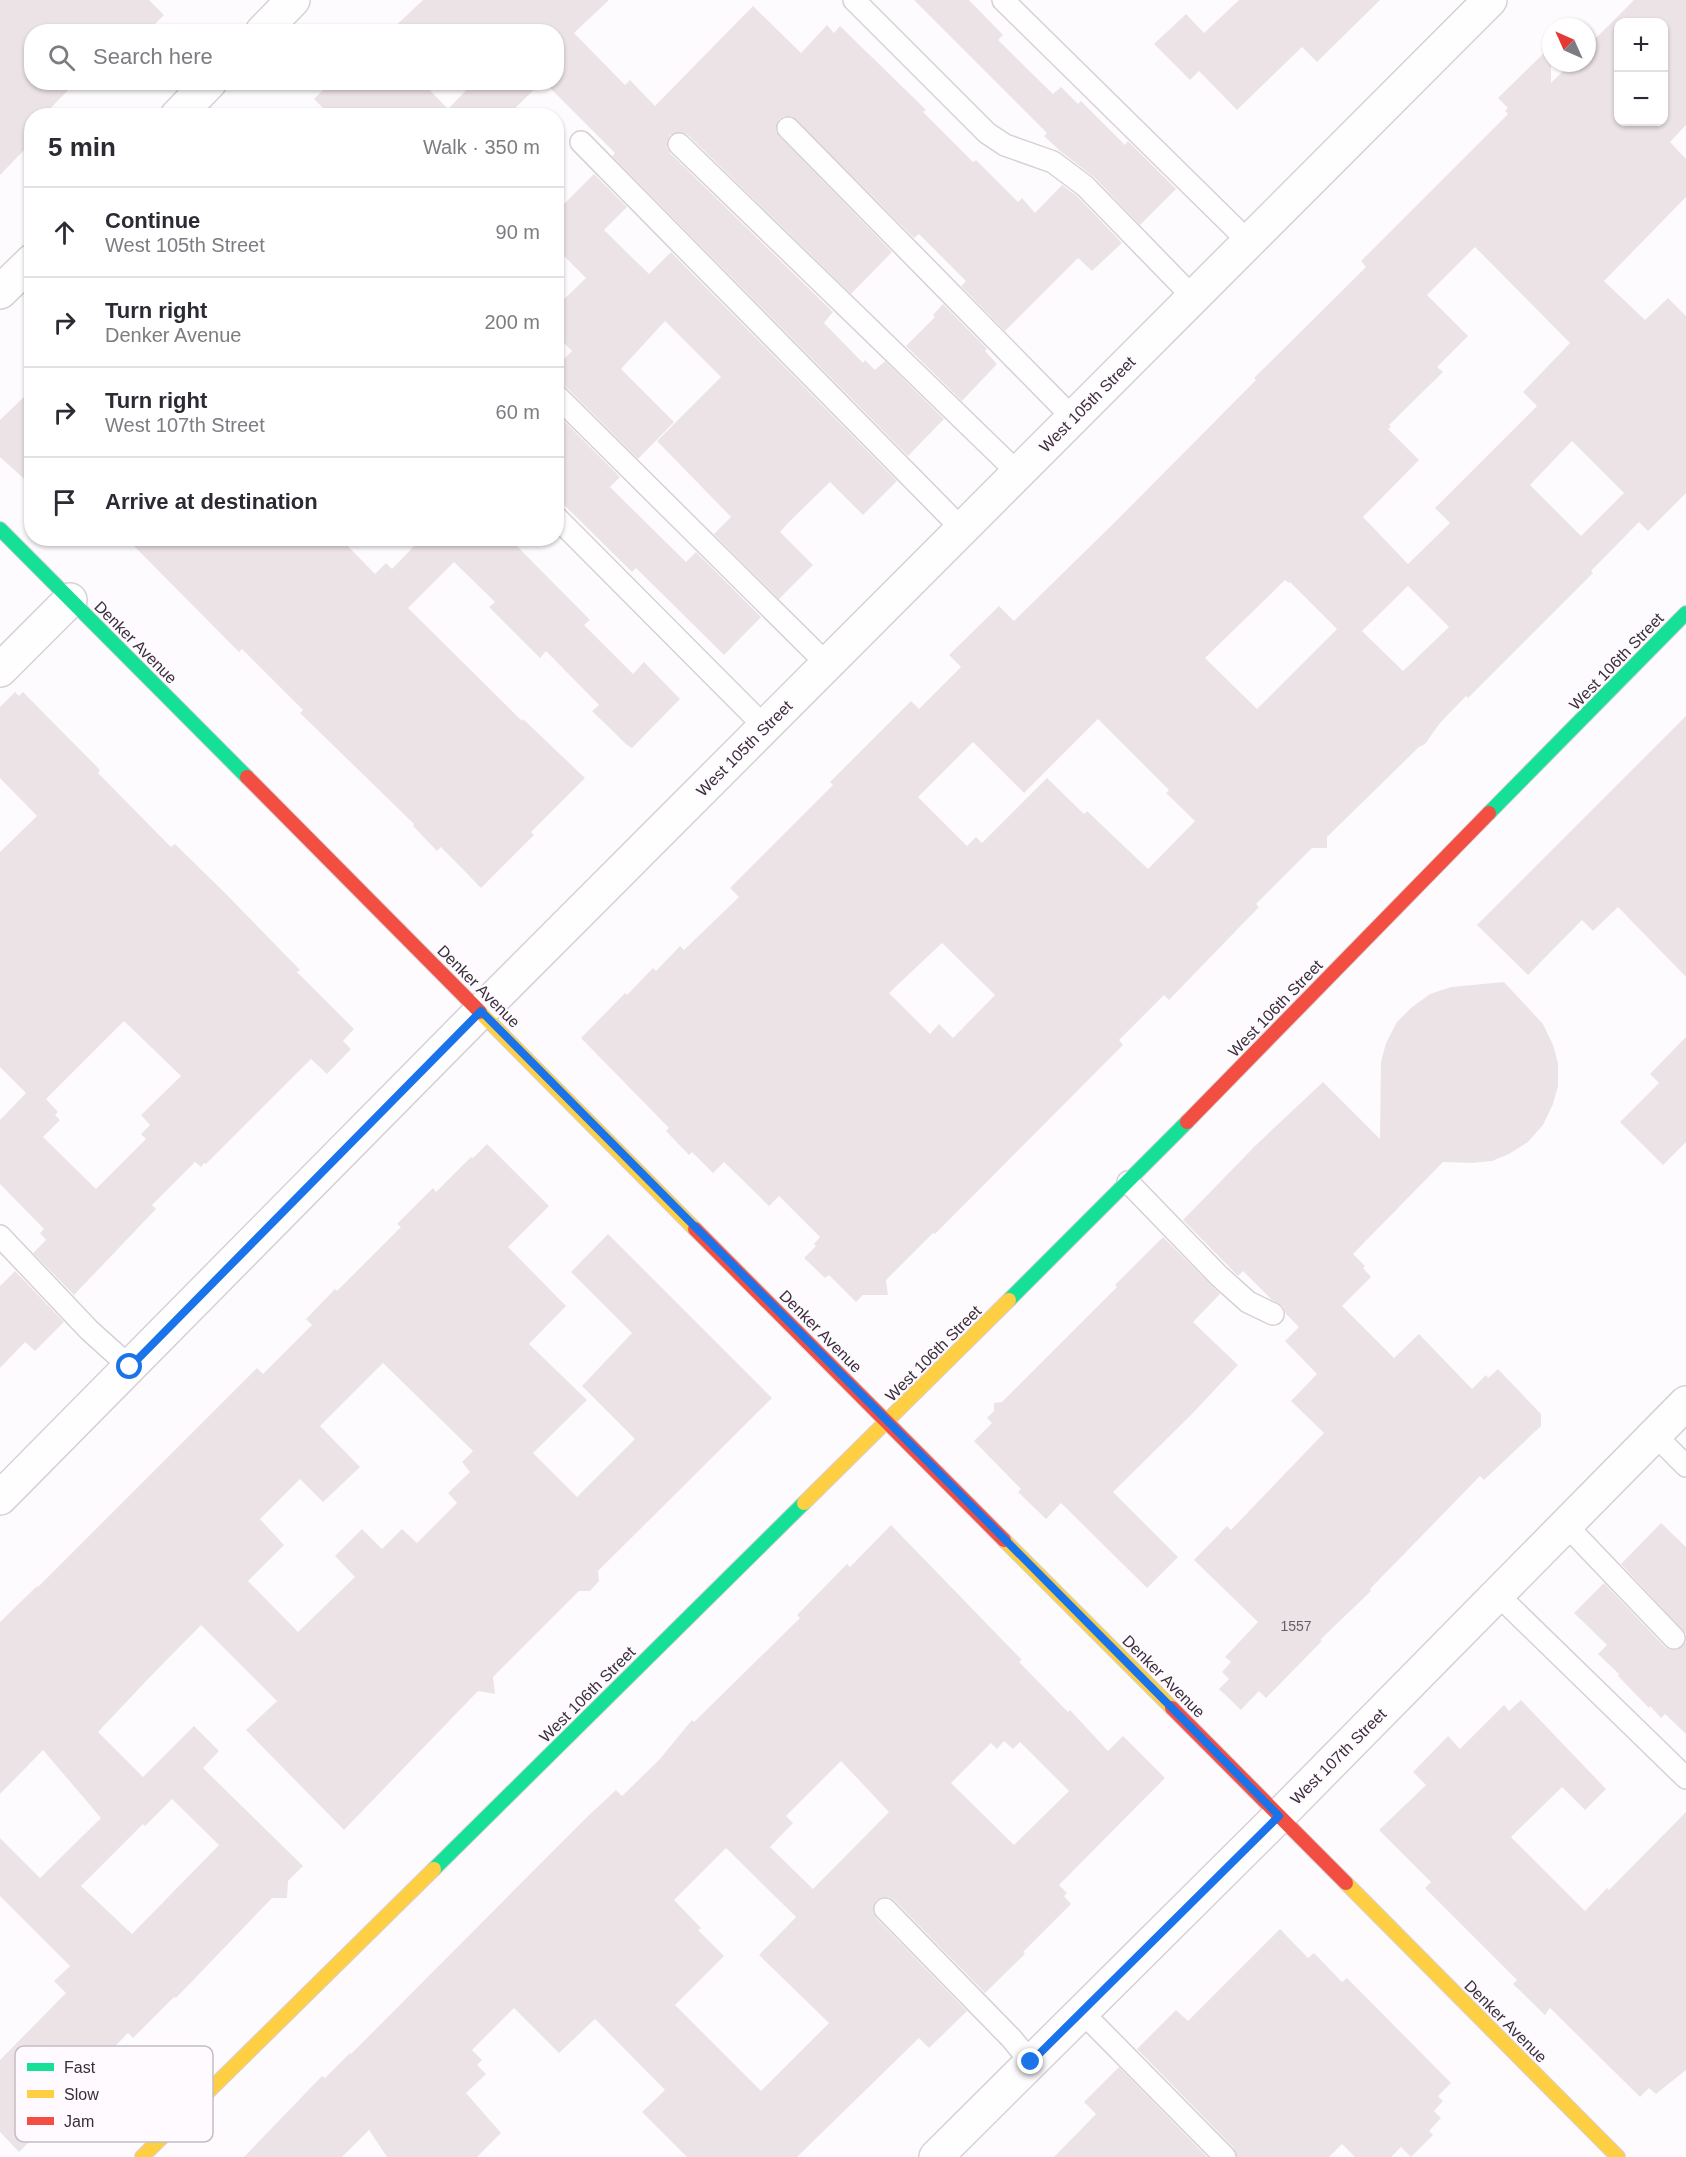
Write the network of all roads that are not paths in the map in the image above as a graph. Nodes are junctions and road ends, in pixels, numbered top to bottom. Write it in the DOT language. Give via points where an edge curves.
graph roads {
  1 [pos="293,0"];
  2 [pos="854,0"];
  3 [pos="1003,0"];
  4 [pos="1490,0"];
  5 [pos="270,24"];
  6 [pos="202,90"];
  7 [pos="185,108"];
  8 [pos="788,128"];
  9 [pos="581,142"];
  10 [pos="679,144"];
  11 [pos="1249,242"];
  12 [pos="24,269"];
  13 [pos="0,292"];
  14 [pos="1193,297"];
  15 [pos="564,403"];
  16 [pos="1073,418"];
  17 [pos="1018,473"];
  18 [pos="564,525"];
  19 [pos="0,529"];
  20 [pos="962,530"];
  21 [pos="70,600"];
  22 [pos="1686,613"];
  23 [pos="827,664"];
  24 [pos="0,670"];
  25 [pos="765,727"];
  26 [pos="481,1011"];
  27 [pos="1128,1182"];
  28 [pos="0,1236"];
  29 [pos="1273,1314"];
  30 [pos="130,1367"];
  31 [pos="1686,1403"];
  32 [pos="888,1421"];
  33 [pos="1655,1435"];
  34 [pos="1686,1466"];
  35 [pos="0,1498"];
  36 [pos="1566,1525"];
  37 [pos="1497,1594"];
  38 [pos="1674,1638"];
  39 [pos="1686,1778"];
  40 [pos="1279,1816"];
  41 [pos="885,1909"];
  42 [pos="1082,2012"];
  43 [pos="1031,2062"];
  44 [pos="213,2087"];
  45 [pos="157,2142"];
  46 [pos="142,2157"];
  47 [pos="936,2157"];
  48 [pos="1225,2157"];
  49 [pos="1618,2157"];
  1 -- 5 [label="street"];
  2 -- 14 [label="lane" via="987,133 1005,145 1053,162 1085,186"];
  3 -- 11 [label="lane"];
  4 -- 11 [label="street, West 105th Street"];
  6 -- 7 [label="street"];
  8 -- 16 [label="lane"];
  9 -- 20 [label="lane"];
  10 -- 17 [label="lane"];
  11 -- 14 [label="street, West 105th Street"];
  12 -- 13 [label="street"];
  14 -- 16 [label="street, West 105th Street"];
  15 -- 23 [label="lane"];
  16 -- 17 [label="street, West 105th Street"];
  17 -- 20 [label="street, West 105th Street"];
  18 -- 25 [label="lane"];
  19 -- 21 [label="street, Denker Avenue"];
  20 -- 23 [label="street, West 105th Street"];
  21 -- 24 [label="street"];
  21 -- 26 [label="street, Denker Avenue"];
  22 -- 27 [label="street, West 106th Street"];
  23 -- 25 [label="street, West 105th Street"];
  25 -- 26 [label="street, West 105th Street"];
  26 -- 30 [label="street, West 105th Street"];
  26 -- 32 [label="street, Denker Avenue"];
  27 -- 29 [label="lane" via="1219,1276 1248,1302"];
  27 -- 32 [label="street, West 106th Street"];
  28 -- 30 [label="lane"];
  30 -- 35 [label="street, West 105th Street"];
  31 -- 33 [label="street, West 107th Street"];
  32 -- 40 [label="street, Denker Avenue"];
  32 -- 44 [label="street, West 106th Street"];
  33 -- 34 [label="lane"];
  33 -- 36 [label="street, West 107th Street"];
  36 -- 37 [label="street, West 107th Street"];
  36 -- 38 [label="lane"];
  37 -- 39 [label="lane"];
  37 -- 40 [label="street, West 107th Street"];
  40 -- 42 [label="street, West 107th Street"];
  40 -- 49 [label="street, Denker Avenue"];
  41 -- 43 [label="lane"];
  42 -- 43 [label="street, West 107th Street"];
  42 -- 48 [label="lane"];
  43 -- 47 [label="street, West 107th Street"];
  45 -- 46 [label="street, West 106th Street"];
}
